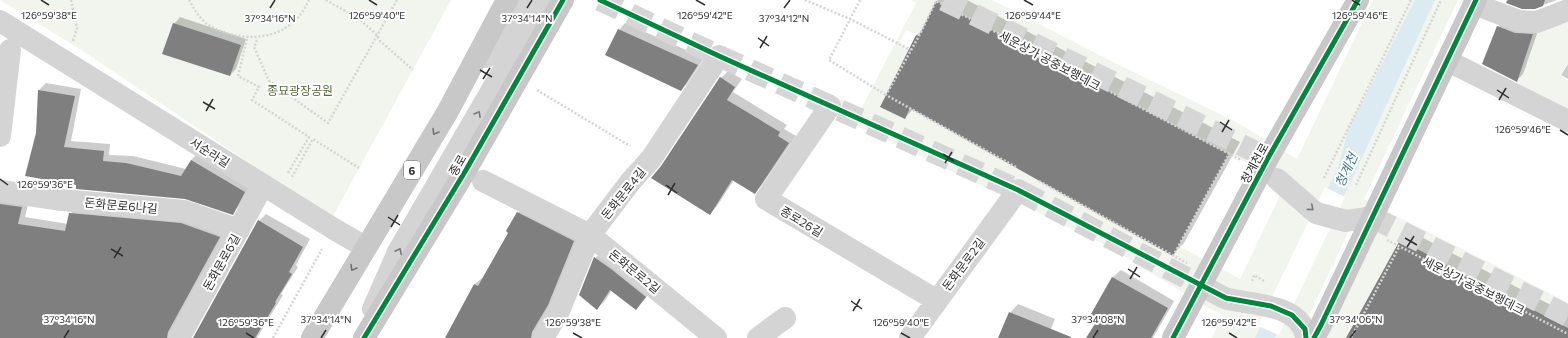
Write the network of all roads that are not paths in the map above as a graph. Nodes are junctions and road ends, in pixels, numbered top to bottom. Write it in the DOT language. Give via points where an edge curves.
graph roads {
  1 [pos="507,0"];
  2 [pos="525,0"];
  3 [pos="544,0"];
  4 [pos="563,0"];
  5 [pos="1358,0"];
  6 [pos="1475,2"];
  7 [pos="1568,10"];
  8 [pos="0,21"];
  9 [pos="5,50"];
  10 [pos="719,56"];
  11 [pos="60,58"];
  12 [pos="1448,61"];
  13 [pos="830,106"];
  14 [pos="448,112"];
  15 [pos="1568,121"];
  16 [pos="0,136"];
  17 [pos="1024,179"];
  18 [pos="483,181"];
  19 [pos="1279,181"];
  20 [pos="0,191"];
  21 [pos="273,191"];
  22 [pos="1369,218"];
  23 [pos="239,230"];
  24 [pos="590,235"];
  25 [pos="365,247"];
  26 [pos="1197,276"];
  27 [pos="936,300"];
  28 [pos="785,318"];
  29 [pos="179,338"];
  30 [pos="312,338"];
  31 [pos="360,338"];
  32 [pos="364,338"];
  33 [pos="543,338"];
  34 [pos="716,338"];
  35 [pos="758,338"];
  36 [pos="910,338"];
  37 [pos="1173,338"];
  38 [pos="1306,338"];
  39 [pos="1314,338"];
  1 -- 14 [label="main road, 6"];
  2 -- 14 [label="street"];
  31 -- 3 [label="street, one-way" via="398,252"];
  4 -- 32 [label="main road, 종로" via="466,170"];
  5 -- 26 [label="main road, 청계천로"];
  6 -- 7 [label="street" via="1519,21 1537,22"];
  6 -- 12 [label="main road"];
  8 -- 11 [label="street, 서순라길"];
  9 -- 11 [label="street, 서순라길"];
  9 -- 16 [label="street"];
  10 -- 24 [label="street, 돈화문로4길" via="651,159"];
  11 -- 21 [label="street, 서순라길"];
  12 -- 15 [label="street"];
  12 -- 22 [label="main road"];
  13 -- 27 [label="street, 종로26길" via="766,199"];
  14 -- 25 [label="main road, 6, one-way"];
  17 -- 27 [label="street, 돈화문로2길"];
  18 -- 24 [label="street, 돈화문로2길"];
  19 -- 22 [label="street, one-way" via="1316,213 1346,221"];
  20 -- 23 [label="street, 돈화문로6나길" via="62,200 184,210"];
  21 -- 23 [label="street, 돈화문로6길"];
  21 -- 25 [label="street, 서순라길"];
  22 -- 39 [label="main road"];
  23 -- 29 [label="street, 돈화문로6길"];
  24 -- 33 [label="street, 돈화문로4길" via="559,311"];
  24 -- 34 [label="street, 돈화문로2길"];
  25 -- 30 [label="main road, 6, one-way"];
  26 -- 37 [label="main road, 청계천로"];
  26 -- 38 [label="street" via="1226,298 1271,306 1292,315 1305,329"];
  27 -- 36 [label="street, 돈화문로2길"];
  28 -- 35 [label="street"];
}
